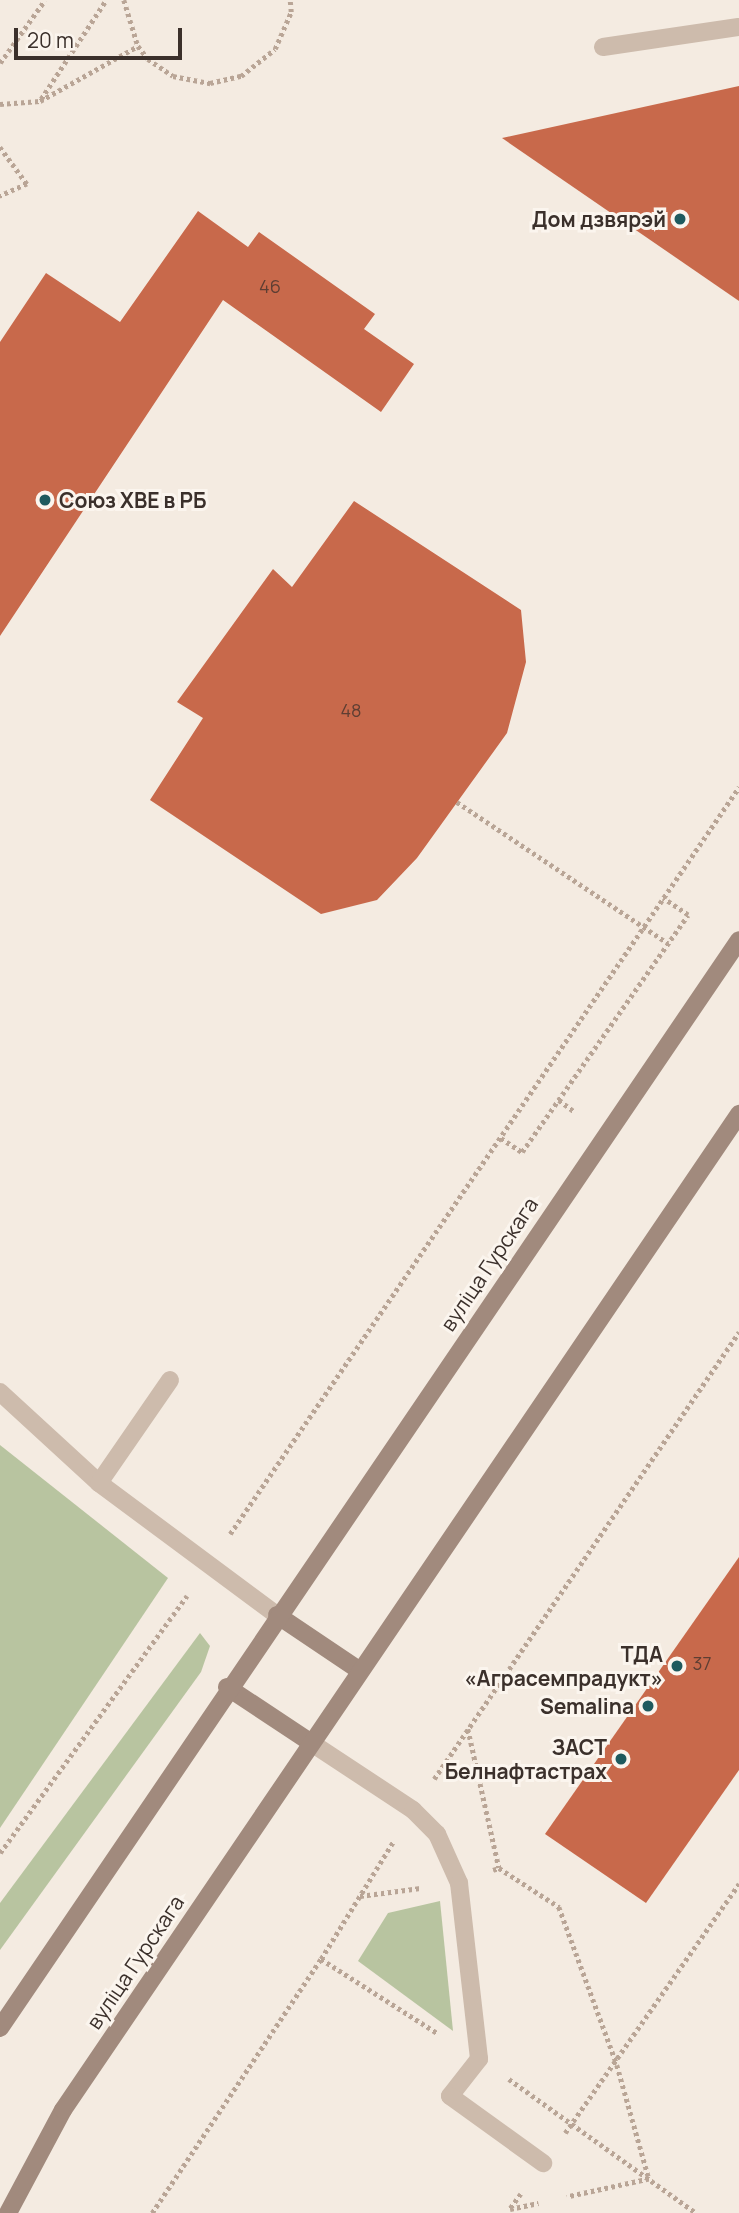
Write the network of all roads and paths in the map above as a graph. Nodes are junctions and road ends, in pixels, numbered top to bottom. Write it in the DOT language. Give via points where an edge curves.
graph roads {
  1 [pos="45,0"];
  2 [pos="106,0"];
  3 [pos="124,0"];
  4 [pos="290,0"];
  5 [pos="739,27"];
  6 [pos="138,46"];
  7 [pos="603,47"];
  8 [pos="0,63"];
  9 [pos="40,101"];
  10 [pos="0,104"];
  11 [pos="0,147"];
  12 [pos="0,195"];
  13 [pos="739,787"];
  14 [pos="457,802"];
  15 [pos="663,898"];
  16 [pos="643,927"];
  17 [pos="739,940"];
  18 [pos="668,943"];
  19 [pos="739,1114"];
  20 [pos="500,1138"];
  21 [pos="739,1332"];
  22 [pos="170,1380"];
  23 [pos="0,1392"];
  24 [pos="99,1483"];
  25 [pos="208,1567"];
  26 [pos="277,1615"];
  27 [pos="359,1670"];
  28 [pos="228,1687"];
  29 [pos="467,1728"];
  30 [pos="310,1742"];
  31 [pos="440,1770"];
  32 [pos="400,1830"];
  33 [pos="0,1853"];
  34 [pos="499,1868"];
  35 [pos="459,1883"];
  36 [pos="739,1884"];
  37 [pos="360,1896"];
  38 [pos="0,2028"];
  39 [pos="617,2065"];
  40 [pos="543,2163"];
  41 [pos="560,2198"];
  42 [pos="548,2201"];
  43 [pos="508,2211"];
  44 [pos="8,2213"];
  45 [pos="152,2213"];
  1 -- 8 [label="path"];
  2 -- 9 [label="path"];
  3 -- 6 [label="path"];
  4 -- 6 [label="path" via="291,12 275,49 241,76 210,83 173,76"];
  5 -- 7 [label="lane"];
  6 -- 9 [label="path"];
  9 -- 10 [label="path"];
  11 -- 12 [label="path" via="27,184"];
  13 -- 15 [label="path"];
  14 -- 16 [label="path"];
  15 -- 16 [label="path"];
  15 -- 18 [label="path" via="688,915"];
  16 -- 18 [label="path"];
  16 -- 20 [label="path"];
  17 -- 26 [label="main road, вуліца Гурскага"];
  18 -- 20 [label="path" via="522,1153"];
  19 -- 27 [label="main road, вуліца Гурскага"];
  20 -- 25 [label="path"];
  21 -- 29 [label="path"];
  22 -- 24 [label="lane"];
  23 -- 24 [label="lane"];
  24 -- 25 [label="lane"];
  25 -- 26 [label="lane"];
  25 -- 33 [label="path"];
  26 -- 27 [label="main road"];
  26 -- 28 [label="main road, вуліца Гурскага"];
  27 -- 30 [label="main road, вуліца Гурскага"];
  28 -- 30 [label="main road"];
  28 -- 38 [label="main road, вуліца Гурскага"];
  29 -- 31 [label="path"];
  29 -- 34 [label="path"];
  30 -- 35 [label="lane" via="421,1818 437,1834"];
  30 -- 44 [label="main road, вуліца Гурскага" via="63,2110"];
  32 -- 37 [label="path"];
  34 -- 35 [label="path"];
  34 -- 39 [label="path" via="559,1906"];
  35 -- 37 [label="path"];
  35 -- 40 [label="lane" via="480,2059 450,2096"];
  36 -- 39 [label="path"];
  37 -- 45 [label="path"];
  39 -- 40 [label="path"];
  39 -- 41 [label="path" via="649,2179"];
  40 -- 43 [label="path"];
  42 -- 43 [label="path"];
}
